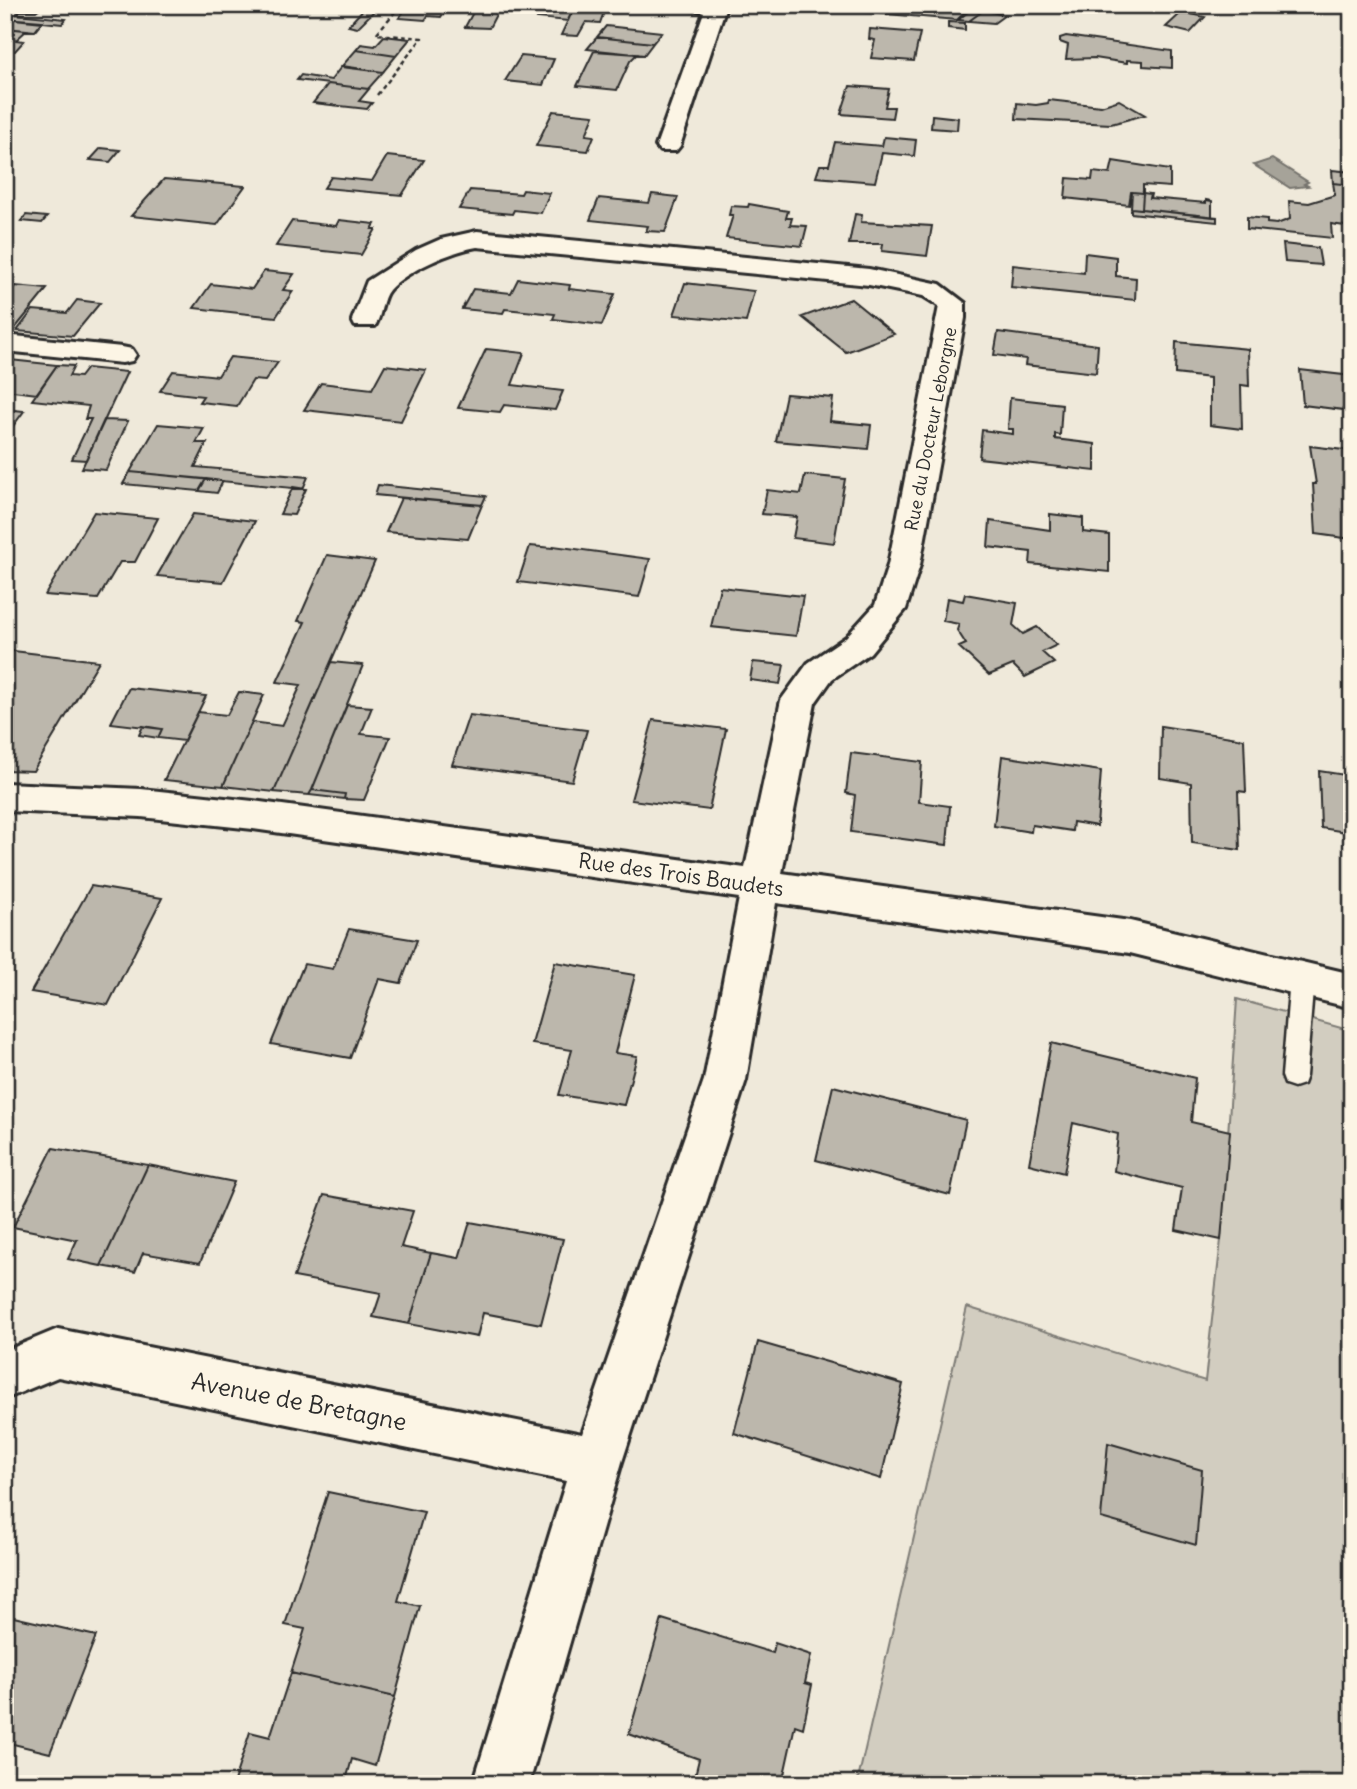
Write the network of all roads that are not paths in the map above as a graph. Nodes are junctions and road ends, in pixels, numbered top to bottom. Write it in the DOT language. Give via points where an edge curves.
graph roads {
  1 [pos="706,6"];
  2 [pos="668,145"];
  3 [pos="365,320"];
  4 [pos="5,342"];
  5 [pos="122,355"];
  6 [pos="5,797"];
  7 [pos="760,886"];
  8 [pos="1302,978"];
  9 [pos="1352,991"];
  10 [pos="1294,1076"];
  11 [pos="5,1375"];
  12 [pos="597,1462"];
  13 [pos="501,1784"];
  1 -- 2 [label="street"];
  3 -- 7 [label="street, Rue du Docteur Leborgne" via="376,287 425,255 477,239 869,277 931,290 952,303 904,565 890,609 858,645 820,671 798,700"];
  4 -- 5 [label="street"];
  6 -- 7 [label="street, Rue des Trois Baudets" via="141,803 253,815"];
  7 -- 8 [label="street, Rue des Trois Baudets" via="1130,937"];
  7 -- 12 [label="street" via="724,1080"];
  8 -- 9 [label="street, Rue des Trois Baudets"];
  8 -- 10 [label="lane"];
  11 -- 12 [label="street, Avenue de Bretagne" via="58,1353"];
  12 -- 13 [label="street"];
}
